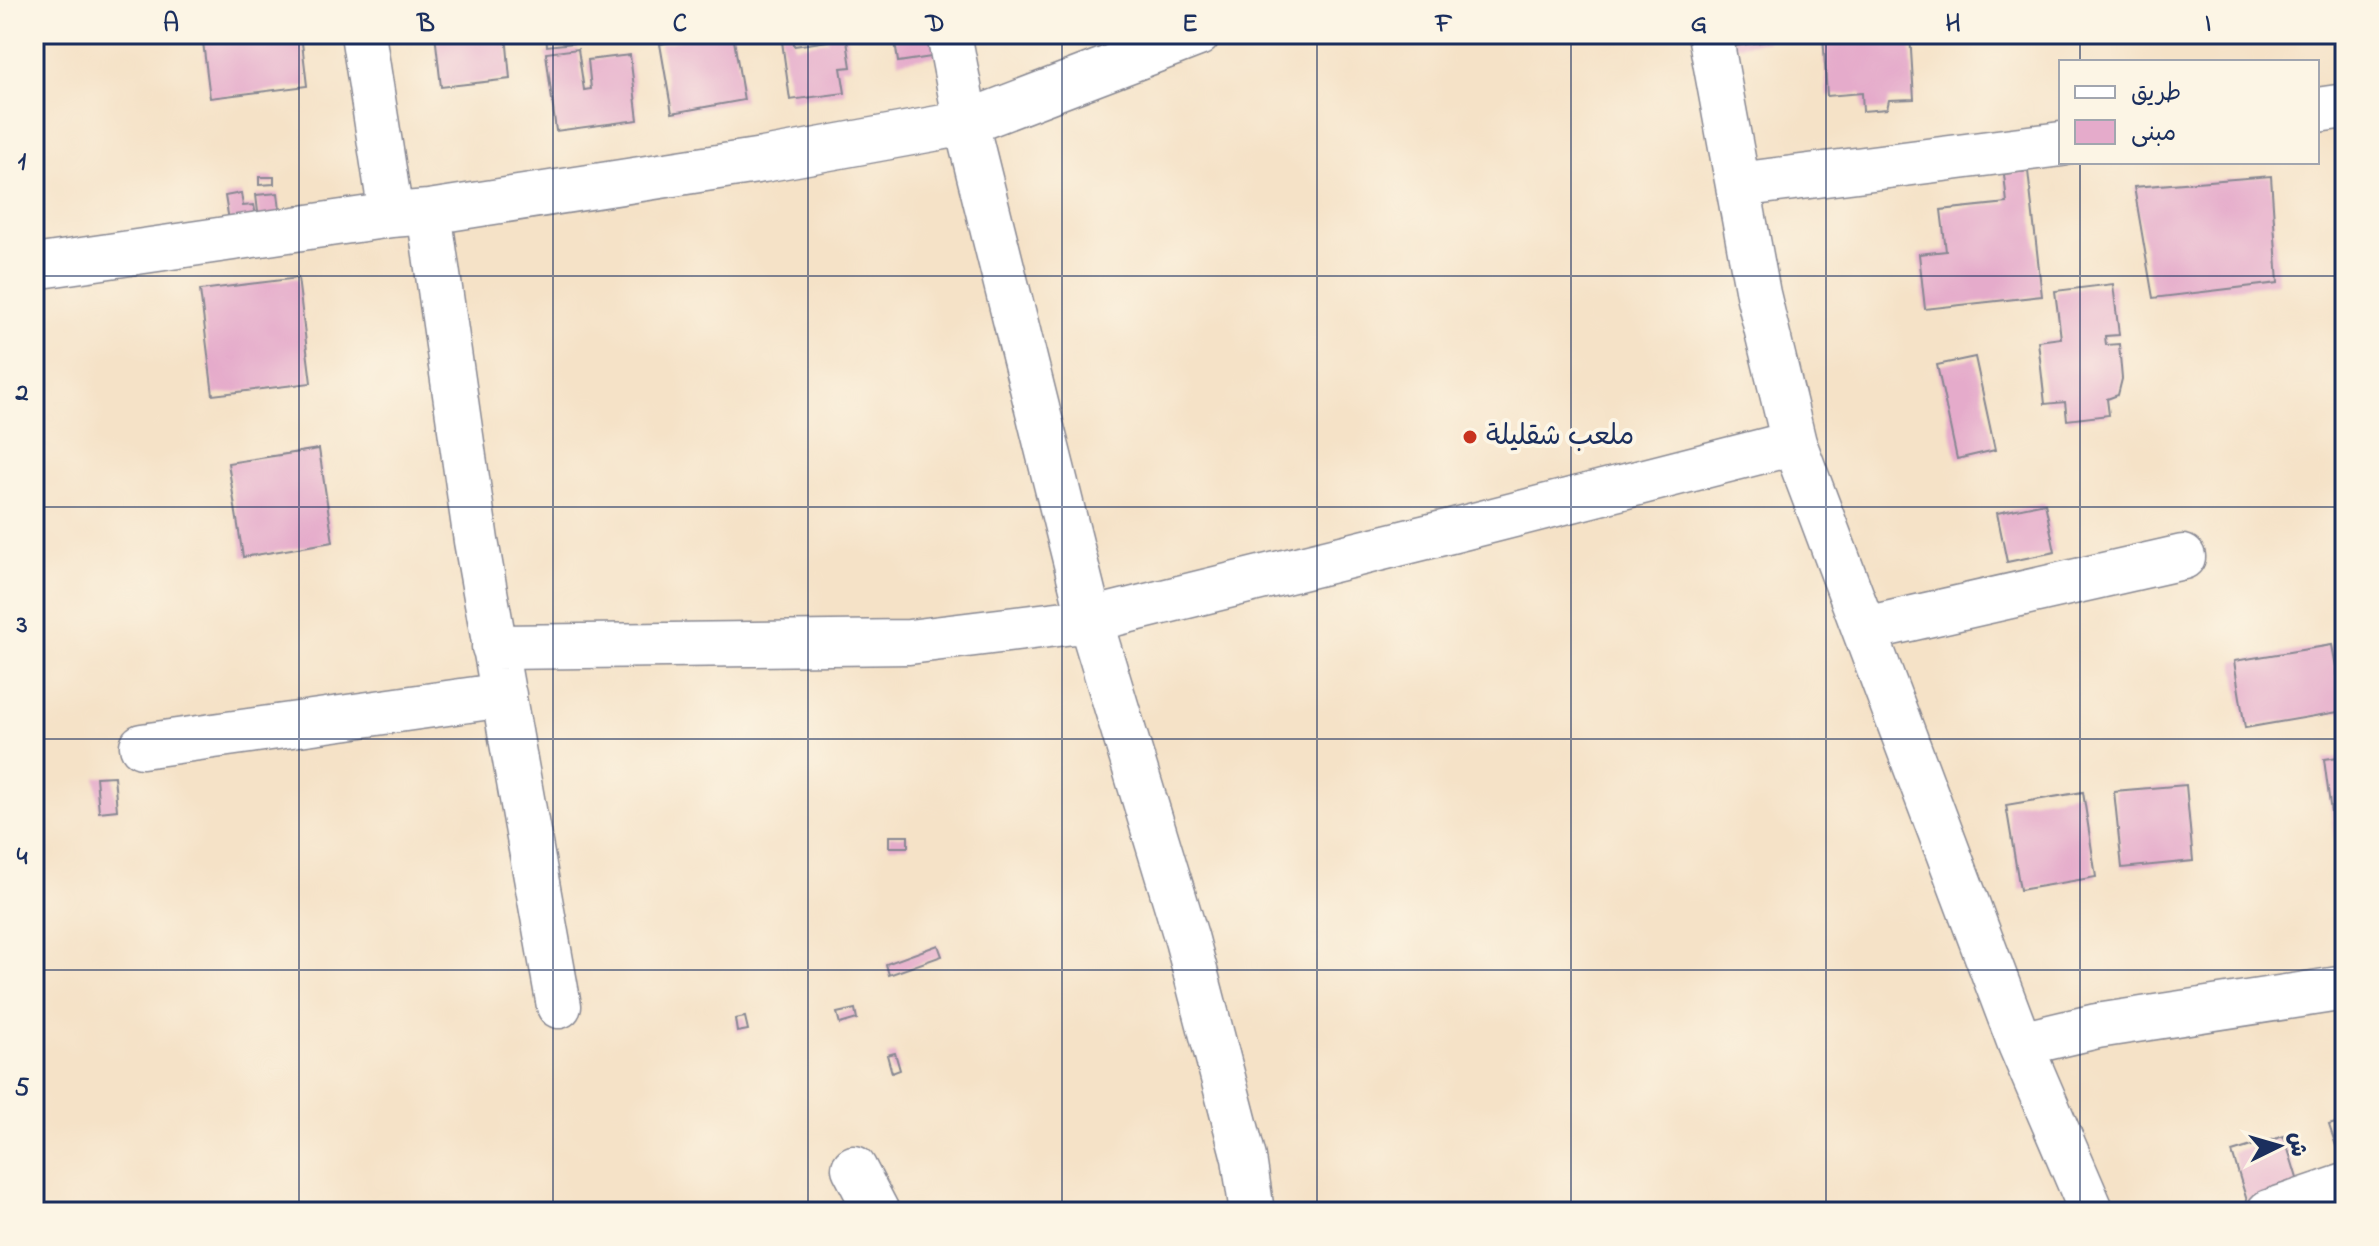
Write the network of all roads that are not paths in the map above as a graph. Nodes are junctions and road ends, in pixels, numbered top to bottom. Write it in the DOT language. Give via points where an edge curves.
graph roads {
  1 [pos="363,34"];
  2 [pos="949,34"];
  3 [pos="1198,34"];
  4 [pos="1710,34"];
  5 [pos="2345,106"];
  6 [pos="2319,110"];
  7 [pos="966,123"];
  8 [pos="2059,144"];
  9 [pos="1738,185"];
  10 [pos="410,214"];
  11 [pos="34,267"];
  12 [pos="1794,443"];
  13 [pos="2183,557"];
  14 [pos="1090,620"];
  15 [pos="1865,629"];
  16 [pos="494,647"];
  17 [pos="504,695"];
  18 [pos="142,746"];
  19 [pos="2345,988"];
  20 [pos="559,1006"];
  21 [pos="2020,1044"];
  22 [pos="854,1168"];
  23 [pos="2345,1186"];
  24 [pos="877,1212"];
  25 [pos="1252,1212"];
  26 [pos="2092,1212"];
  27 [pos="2269,1212"];
  1 -- 10 [label="street"];
  2 -- 7 [label="street"];
  3 -- 7 [label="street"];
  4 -- 9 [label="street"];
  5 -- 6 [label="street"];
  7 -- 10 [label="street"];
  7 -- 14 [label="street"];
  8 -- 9 [label="street"];
  9 -- 12 [label="street"];
  10 -- 11 [label="street"];
  10 -- 16 [label="street"];
  12 -- 14 [label="street"];
  12 -- 15 [label="street"];
  13 -- 15 [label="street"];
  14 -- 16 [label="street" via="909,642"];
  14 -- 25 [label="street" via="1187,940 1244,1158"];
  15 -- 21 [label="street"];
  16 -- 17 [label="street"];
  17 -- 18 [label="street"];
  17 -- 20 [label="street"];
  19 -- 21 [label="street" via="2097,1026"];
  21 -- 26 [label="street"];
  22 -- 24 [label="street"];
  23 -- 27 [label="street"];
}
